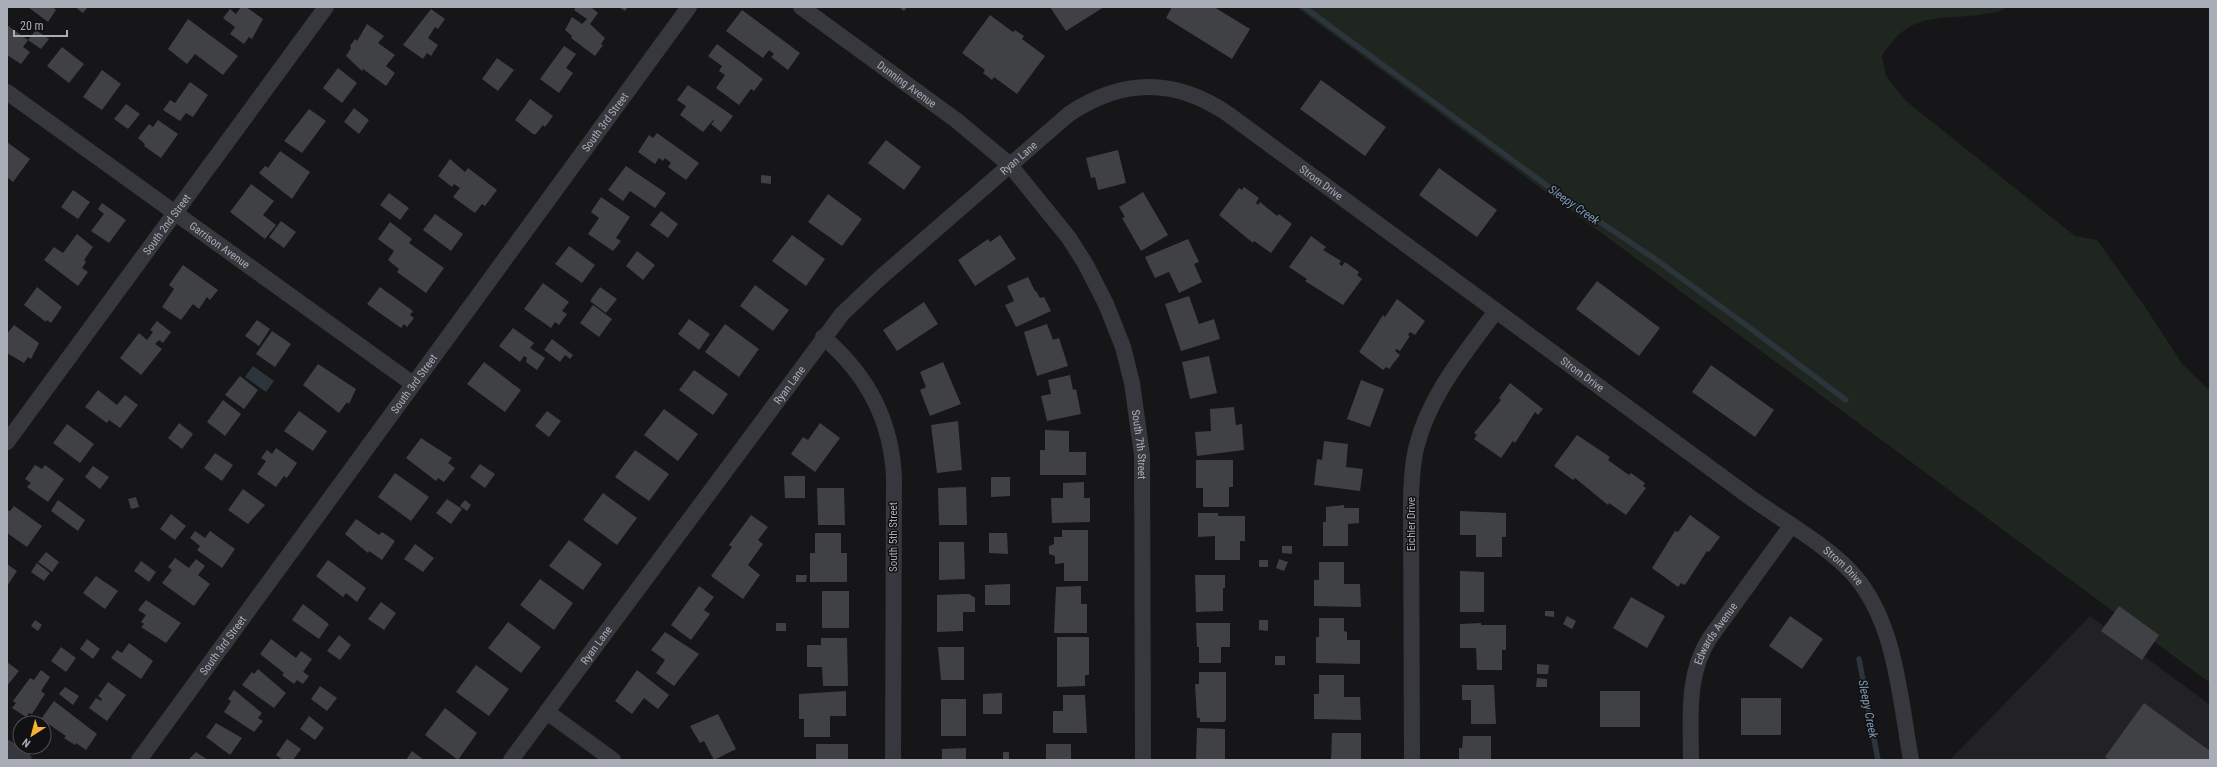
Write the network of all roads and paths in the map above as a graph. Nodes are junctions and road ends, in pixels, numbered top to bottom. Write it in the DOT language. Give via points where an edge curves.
graph roads {
  1 [pos="326,7"];
  2 [pos="689,7"];
  3 [pos="801,7"];
  4 [pos="1139,87"];
  5 [pos="7,92"];
  6 [pos="1010,165"];
  7 [pos="176,213"];
  8 [pos="1496,311"];
  9 [pos="823,337"];
  10 [pos="413,384"];
  11 [pos="7,442"];
  12 [pos="1791,526"];
  13 [pos="547,712"];
  14 [pos="7,748"];
  15 [pos="24,760"];
  16 [pos="139,760"];
  17 [pos="511,760"];
  18 [pos="613,760"];
  19 [pos="893,760"];
  20 [pos="1143,760"];
  21 [pos="1412,760"];
  22 [pos="1691,760"];
  23 [pos="1911,760"];
  1 -- 7 [label="street, South 2nd Street"];
  2 -- 10 [label="street, South 3rd Street"];
  3 -- 6 [label="street, Dunning Avenue" via="956,120"];
  4 -- 6 [label="street, Ryan Lane" via="1108,94 1078,108"];
  4 -- 8 [label="street, Strom Drive" via="1163,87 1184,91 1221,109"];
  5 -- 7 [label="street, Garrison Avenue"];
  6 -- 9 [label="street, Ryan Lane" via="860,296"];
  6 -- 20 [label="street, South 7th Street" via="1056,220 1086,265 1114,325 1132,383 1142,466"];
  7 -- 10 [label="street, Garrison Avenue"];
  7 -- 11 [label="street, South 2nd Street"];
  8 -- 12 [label="street, Strom Drive"];
  8 -- 21 [label="street, Eichler Drive" via="1439,392 1422,428 1415,454 1411,497"];
  9 -- 13 [label="street, Ryan Lane"];
  9 -- 19 [label="street, South 5th Street" via="846,357 868,386 884,420 892,449"];
  10 -- 16 [label="street, South 3rd Street"];
  12 -- 22 [label="street, Edwards Avenue" via="1700,656 1691,692"];
  12 -- 23 [label="street, Strom Drive" via="1846,566 1872,601 1888,637"];
  13 -- 17 [label="street, Ryan Lane"];
  13 -- 18 [label="street"];
  14 -- 15 [label="street"];
}
